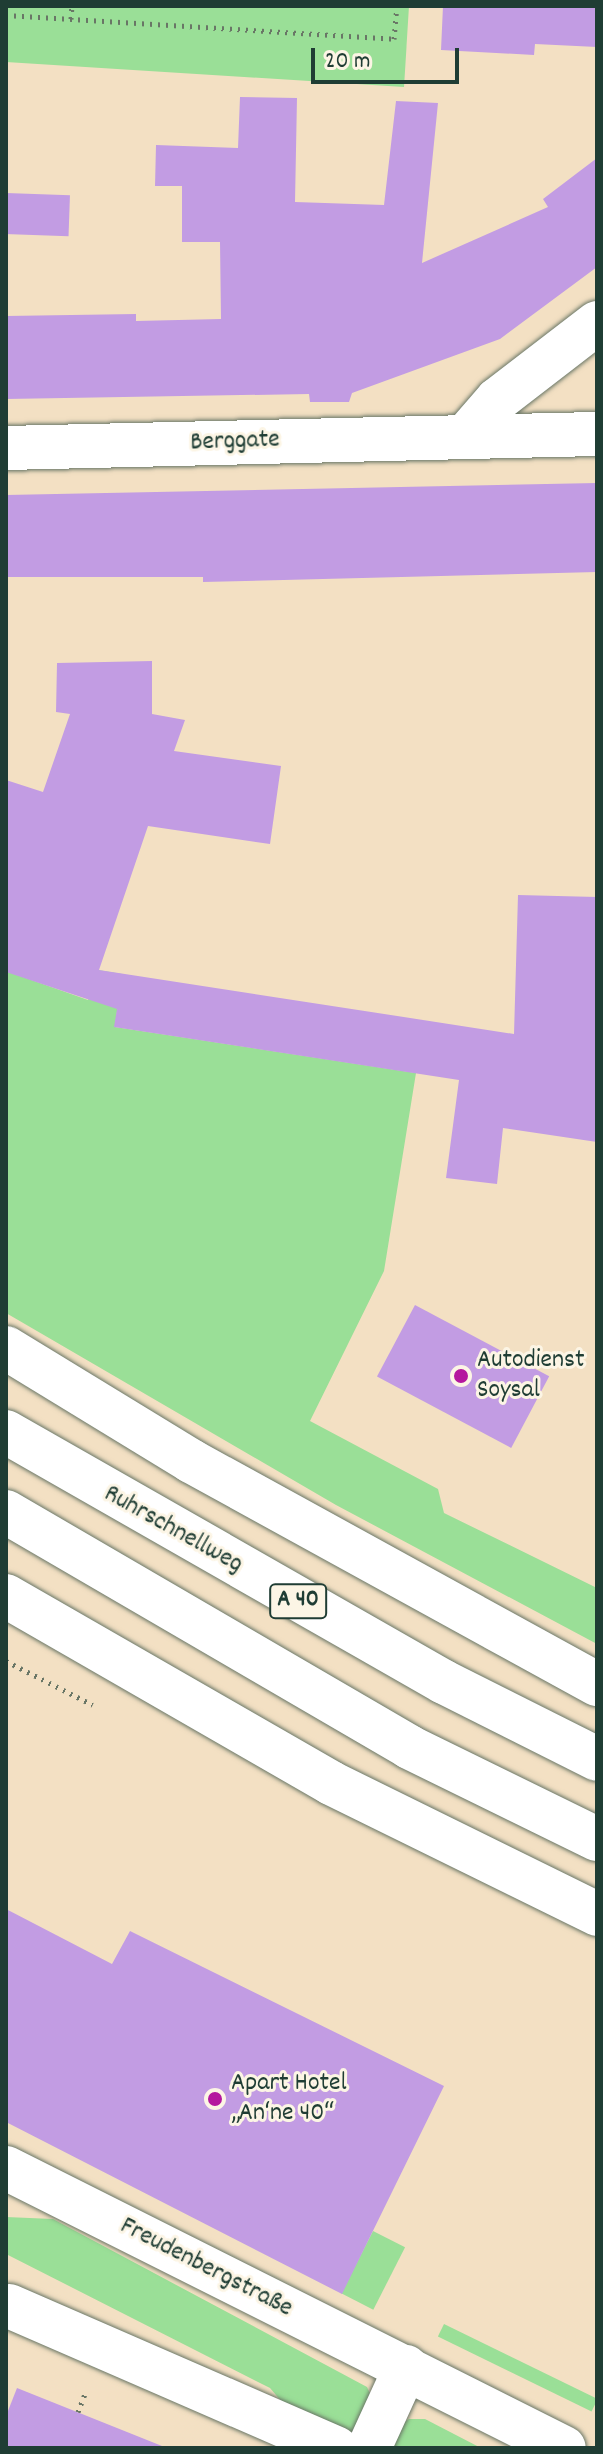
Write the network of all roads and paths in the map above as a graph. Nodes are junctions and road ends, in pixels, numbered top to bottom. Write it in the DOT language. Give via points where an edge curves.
graph roads {
  1 [pos="72,6"];
  2 [pos="397,6"];
  3 [pos="6,15"];
  4 [pos="71,19"];
  5 [pos="597,323"];
  6 [pos="597,434"];
  7 [pos="465,437"];
  8 [pos="6,448"];
  9 [pos="6,1348"];
  10 [pos="6,1432"];
  11 [pos="6,1512"];
  12 [pos="6,1596"];
  13 [pos="597,1684"];
  14 [pos="597,1759"];
  15 [pos="597,1839"];
  16 [pos="597,1914"];
  17 [pos="6,2168"];
  18 [pos="9,2306"];
  19 [pos="406,2367"];
  20 [pos="336,2448"];
  21 [pos="369,2448"];
  22 [pos="564,2448"];
  1 -- 4 [label="path"];
  2 -- 4 [label="path" via="394,39"];
  3 -- 4 [label="path"];
  5 -- 7 [label="main road" via="497,400"];
  6 -- 7 [label="main road, Berggate"];
  7 -- 8 [label="main road, Berggate"];
  9 -- 13 [label="main road, A 40" via="191,1461"];
  10 -- 14 [label="main road, Ruhrschnellweg / A 40" via="430,1674"];
  11 -- 15 [label="main road, A 40" via="409,1747"];
  12 -- 16 [label="main road" via="331,1783"];
  17 -- 19 [label="main road, Freudenbergstraße"];
  18 -- 20 [label="main road"];
  19 -- 21 [label="main road"];
  19 -- 22 [label="main road, Freudenbergstraße"];
}
